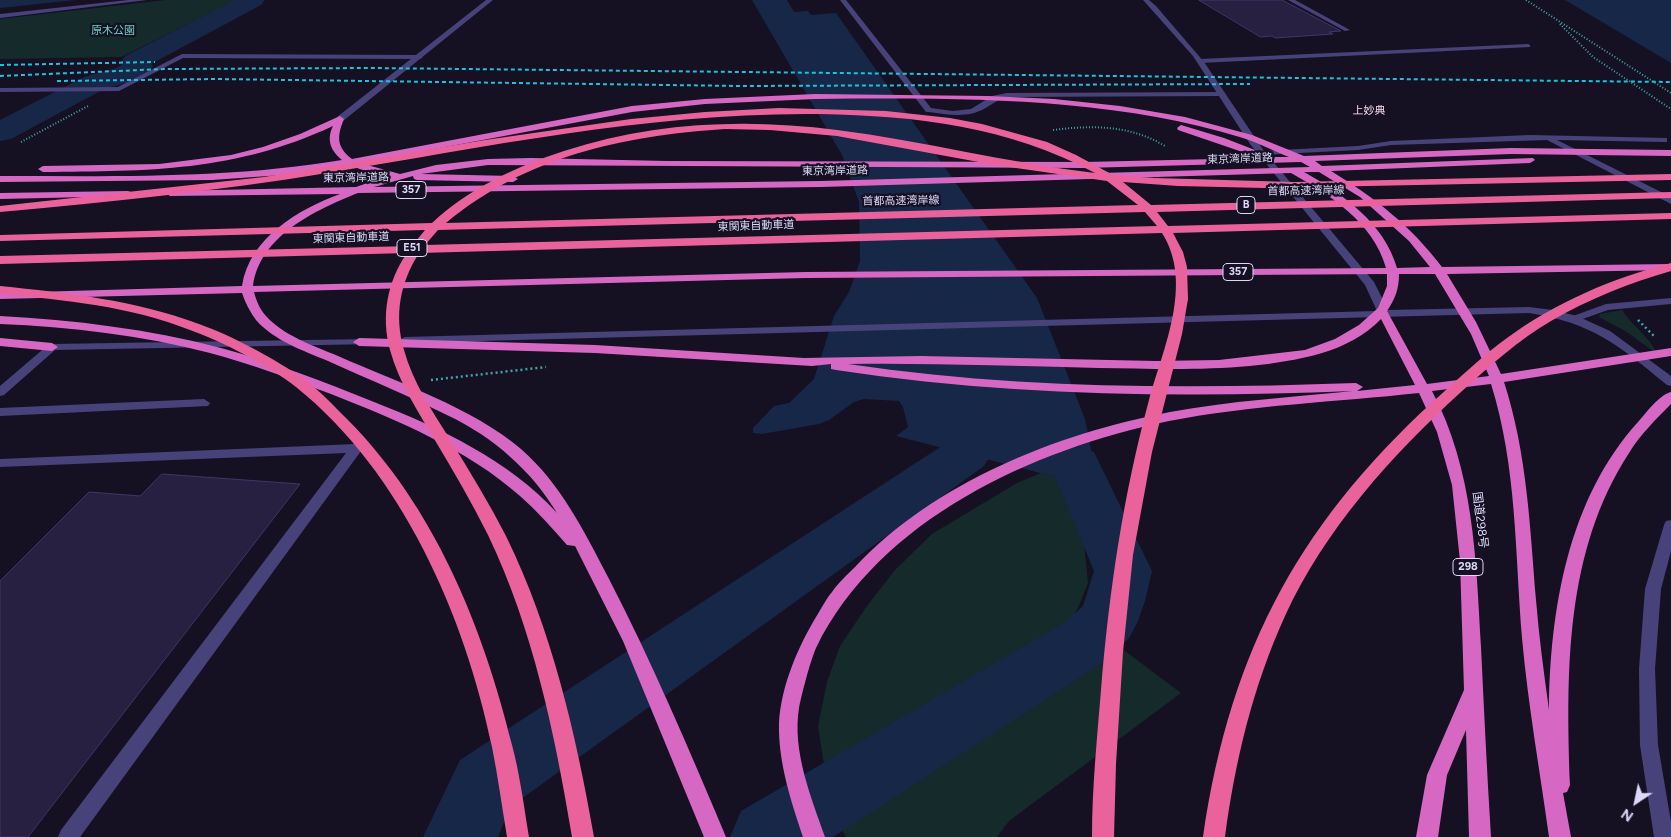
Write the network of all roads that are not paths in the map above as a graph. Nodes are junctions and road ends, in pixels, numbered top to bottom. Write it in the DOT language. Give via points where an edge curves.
graph roads {
  1 [pos="108,0"];
  2 [pos="144,0"];
  3 [pos="490,0"];
  4 [pos="843,0"];
  5 [pos="1146,0"];
  6 [pos="1291,0"];
  7 [pos="0,12"];
  8 [pos="0,16"];
  9 [pos="1347,30"];
  10 [pos="1528,46"];
  11 [pos="420,57"];
  12 [pos="1200,61"];
  13 [pos="0,90"];
  14 [pos="1222,94"];
  15 [pos="850,96"];
  16 [pos="340,119"];
  17 [pos="1547,138"];
  18 [pos="1664,140"];
  19 [pos="1261,153"];
  20 [pos="1671,154"];
  21 [pos="1,173"];
  22 [pos="1671,177"];
  23 [pos="821,184"];
  24 [pos="1671,195"];
  25 [pos="0,196"];
  26 [pos="1671,201"];
  27 [pos="0,209"];
  28 [pos="822,216"];
  29 [pos="1671,216"];
  30 [pos="823,237"];
  31 [pos="0,238"];
  32 [pos="0,260"];
  33 [pos="1671,267"];
  34 [pos="0,290"];
  35 [pos="0,296"];
  36 [pos="1671,301"];
  37 [pos="1384,314"];
  38 [pos="1577,318"];
  39 [pos="3,320"];
  40 [pos="0,342"];
  41 [pos="359,342"];
  42 [pos="52,346"];
  43 [pos="1671,352"];
  44 [pos="805,361"];
  45 [pos="1481,381"];
  46 [pos="1671,382"];
  47 [pos="0,392"];
  48 [pos="1671,396"];
  49 [pos="204,403"];
  50 [pos="0,412"];
  51 [pos="0,463"];
  52 [pos="1671,525"];
  53 [pos="593,565"];
  54 [pos="1473,692"];
  55 [pos="68,837"];
  56 [pos="518,837"];
  57 [pos="583,837"];
  58 [pos="715,837"];
  59 [pos="814,837"];
  60 [pos="1103,837"];
  61 [pos="1214,837"];
  62 [pos="1427,837"];
  63 [pos="1480,837"];
  64 [pos="1561,837"];
  65 [pos="1664,837"];
  1 -- 7 [label="street"];
  2 -- 8 [label="street"];
  3 -- 11 [label="street"];
  4 -- 14 [label="street" via="929,110 973,111 1007,95"];
  5 -- 12 [label="street" via="1169,22"];
  6 -- 9 [label="street"];
  10 -- 12 [label="street"];
  11 -- 13 [label="street" via="182,56 119,89"];
  11 -- 16 [label="street"];
  12 -- 14 [label="street"];
  14 -- 19 [label="street"];
  15 -- 21 [label="highway" via="754,98 661,105 407,152 226,177 138,178"];
  15 -- 44 [label="highway" via="1061,108 1140,119 1222,140 1297,172 1354,212 1385,248 1394,280 1389,299 1370,324 1328,347 1264,360 1187,365 862,359"];
  15 -- 64 [label="highway" via="1064,103 1134,110 1196,122 1260,142 1319,168 1369,200 1412,238 1438,271 1478,337 1509,423 1523,510 1532,646"];
  16 -- 21 [label="highway" via="282,144 219,161 150,168"];
  16 -- 23 [label="highway" via="333,137 341,156 364,168 393,175"];
  17 -- 18 [label="street"];
  17 -- 19 [label="street" via="1391,143"];
  17 -- 26 [label="street"];
  19 -- 37 [label="street" via="1370,284"];
  20 -- 23 [label="highway, 東京湾岸道路 / 357" via="1225,173"];
  20 -- 53 [label="highway" via="1511,151 1074,165 488,162 410,173 359,188 306,213 270,240 249,275 247,290 261,318 280,333 311,349 455,412 514,452 559,502"];
  22 -- 57 [label="highway" via="1259,186 1169,183 1052,171 851,135 750,126 658,132 606,142 537,164 480,193 446,216 405,263 394,294 393,332 411,385 479,502 523,596 562,724"];
  23 -- 25 [label="highway, 東京湾岸道路 / 357"];
  24 -- 28 [label="highway, 首都高速湾岸線 / B"];
  27 -- 60 [label="highway" via="124,198 265,180 606,124 678,115 759,111 871,112 962,122 1037,142 1118,182 1143,203 1172,240 1182,269 1182,284 1180,309 1144,449 1126,540 1114,640"];
  28 -- 31 [label="highway, 東関東自動車道 / E51"];
  29 -- 30 [label="highway, B"];
  30 -- 32 [label="highway, 東関東自動車道 / E51"];
  33 -- 35 [label="highway, 357" via="1461,272 806,275"];
  33 -- 61 [label="highway" via="1608,288 1560,311 1496,352 1402,439 1331,522 1289,589 1261,651 1234,732"];
  34 -- 56 [label="highway" via="90,299 143,310 196,327 262,359 300,384 349,430 398,488 444,572 463,615 502,746"];
  36 -- 38 [label="street" via="1606,308"];
  37 -- 38 [label="street" via="1529,310"];
  37 -- 41 [label="street"];
  37 -- 54 [label="highway, 国道298号 / 298" via="1444,432 1459,485 1468,561"];
  38 -- 46 [label="street" via="1615,337"];
  39 -- 53 [label="highway" via="108,330 178,342 245,359 392,414 489,463 520,486 557,520"];
  40 -- 42 [label="highway"];
  41 -- 42 [label="street"];
  41 -- 44 [label="highway" via="595,349"];
  42 -- 47 [label="street"];
  43 -- 45 [label="highway"];
  44 -- 45 [label="highway" via="929,378 1055,387 1339,387"];
  45 -- 59 [label="highway" via="1167,417 1053,450 960,492 923,516 882,548 843,588 815,630 796,676 789,710 791,750 800,795"];
  48 -- 64 [label="highway" via="1623,450 1597,494 1579,541 1567,601 1560,673"];
  49 -- 50 [label="street"];
  51 -- 55 [label="street" via="356,448"];
  52 -- 65 [label="street" via="1652,589 1647,669 1649,745"];
  53 -- 58 [label="highway" via="632,641"];
  54 -- 62 [label="highway" via="1436,776"];
  54 -- 63 [label="highway, 国道298号 / 298"];
}
